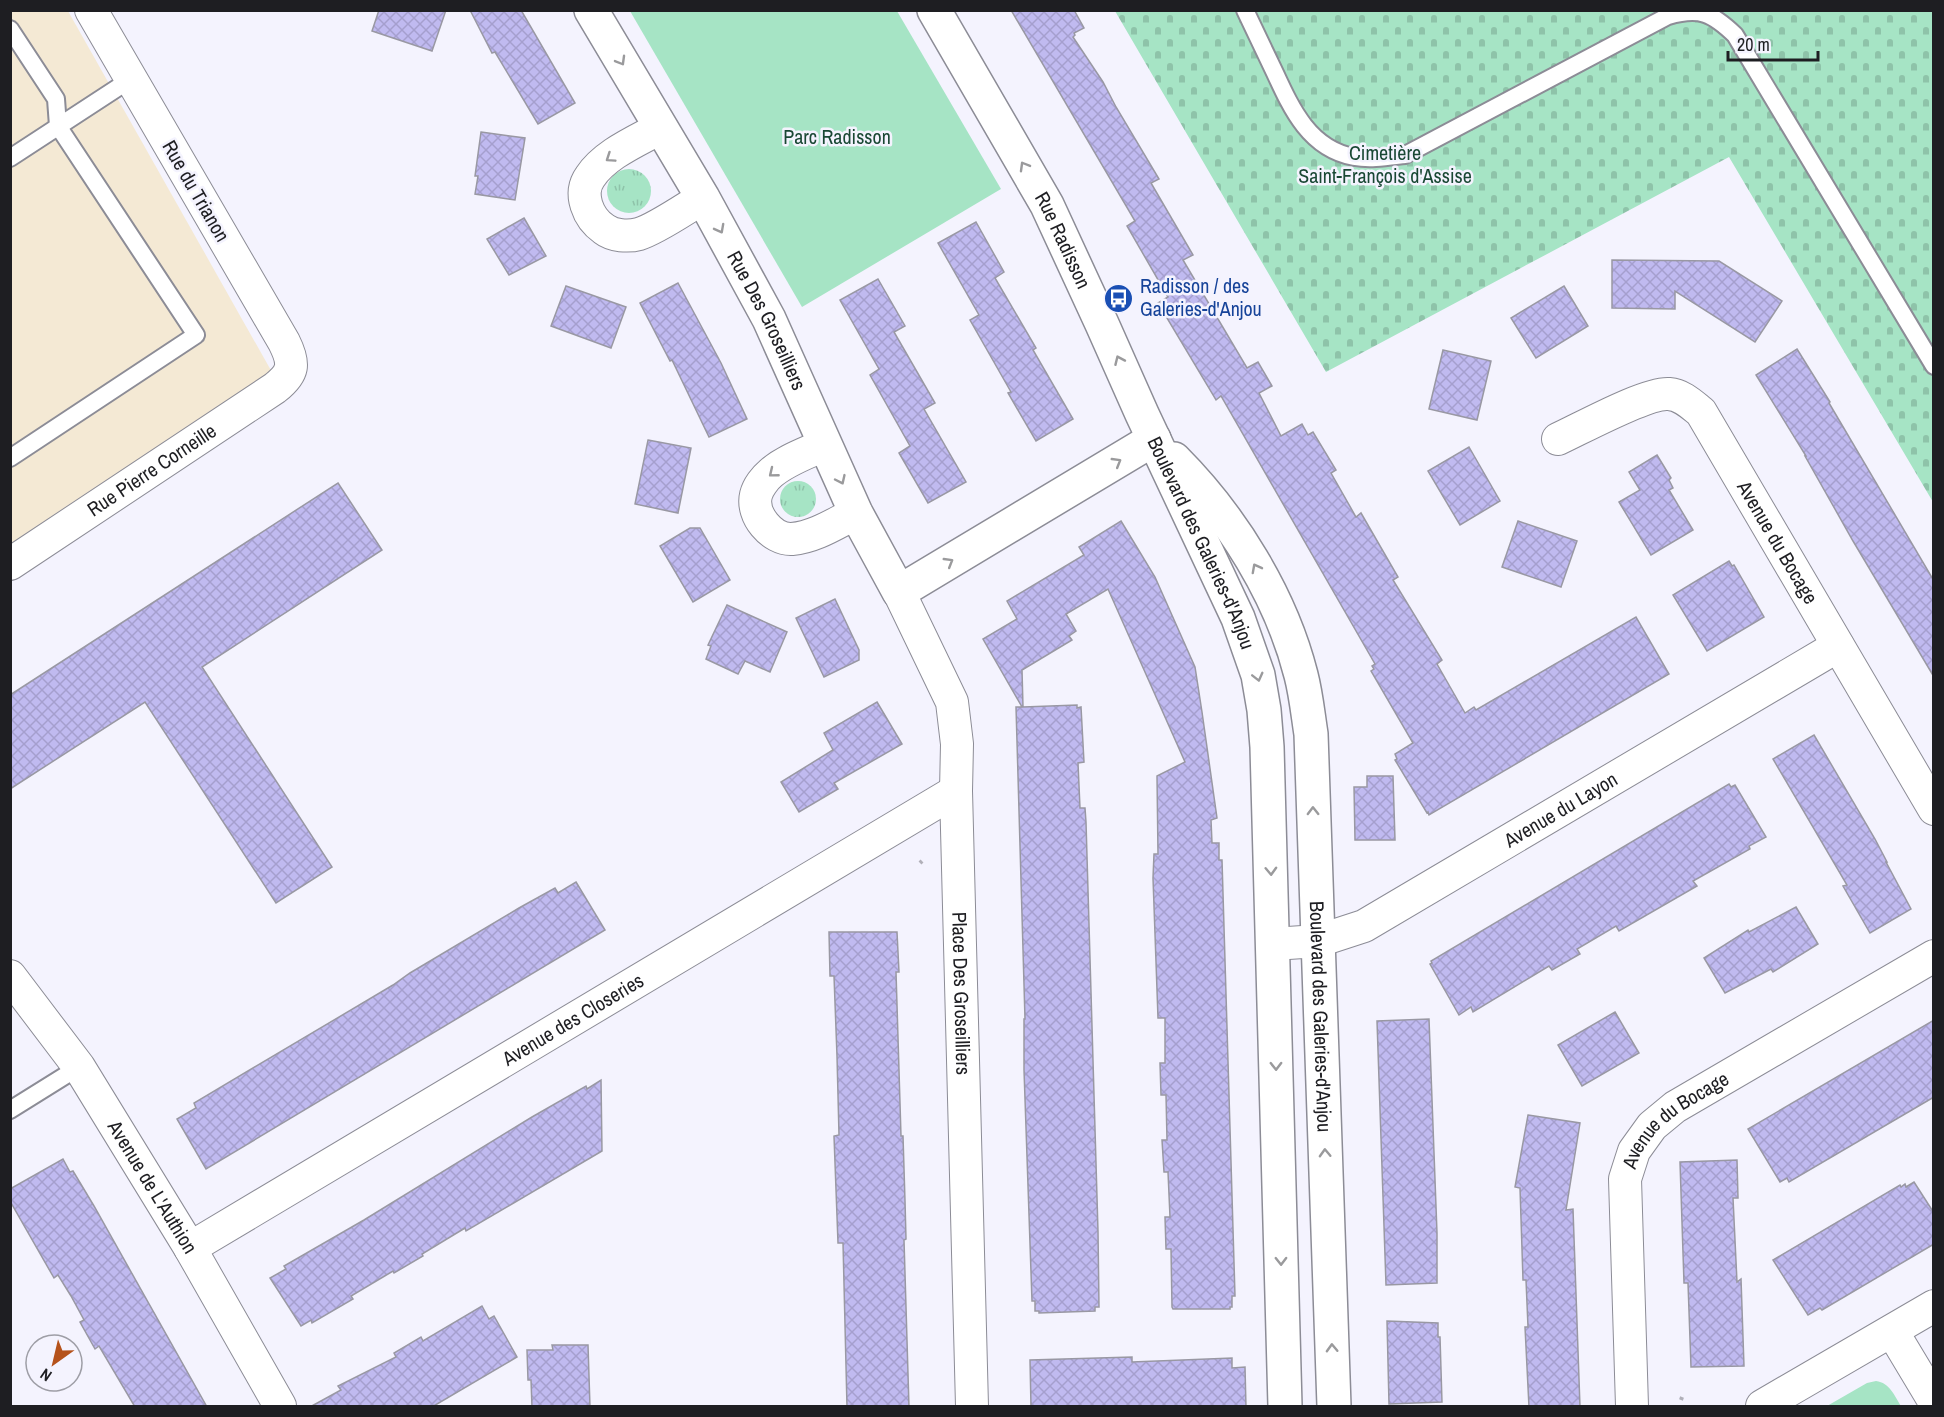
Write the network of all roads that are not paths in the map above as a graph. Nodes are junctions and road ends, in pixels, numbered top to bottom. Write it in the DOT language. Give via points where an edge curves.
graph roads {
  1 [pos="91,10"];
  2 [pos="591,10"];
  3 [pos="934,10"];
  4 [pos="1245,10"];
  5 [pos="1703,12"];
  6 [pos="10,29"];
  7 [pos="131,79"];
  8 [pos="58,126"];
  9 [pos="660,128"];
  10 [pos="10,158"];
  11 [pos="703,198"];
  12 [pos="1934,366"];
  13 [pos="290,374"];
  14 [pos="1154,439"];
  15 [pos="1558,439"];
  16 [pos="824,445"];
  17 [pos="10,458"];
  18 [pos="856,513"];
  19 [pos="10,564"];
  20 [pos="899,592"];
  21 [pos="1838,646"];
  22 [pos="956,791"];
  23 [pos="1934,809"];
  24 [pos="1318,941"];
  25 [pos="1273,944"];
  26 [pos="1934,956"];
  27 [pos="16,993"];
  28 [pos="78,1067"];
  29 [pos="10,1110"];
  30 [pos="190,1248"];
  31 [pos="1934,1306"];
  32 [pos="1892,1331"];
  33 [pos="1934,1401"];
  34 [pos="280,1407"];
  35 [pos="972,1407"];
  36 [pos="1285,1407"];
  37 [pos="1334,1407"];
  38 [pos="1632,1407"];
  39 [pos="1762,1407"];
  1 -- 7 [label="street, Rue du Trianon"];
  2 -- 9 [label="street, Rue Des Groseilliers, one-way"];
  14 -- 3 [label="street, Rue Radisson, one-way" via="1047,205"];
  4 -- 5 [label="lane" via="1294,112 1308,132 1327,147 1353,156 1376,158 1405,155 1668,16"];
  5 -- 12 [label="lane" via="1735,35"];
  6 -- 8 [label="lane" via="56,99"];
  7 -- 8 [label="lane"];
  7 -- 13 [label="street, Rue du Trianon" via="284,342 291,359"];
  8 -- 10 [label="lane"];
  8 -- 17 [label="lane" via="196,335"];
  9 -- 11 [label="street, Rue Des Groseilliers"];
  9 -- 11 [label="street, one-way" via="602,163 588,179 583,196 591,215 604,230 622,236 640,233"];
  11 -- 16 [label="street, Rue Des Groseilliers, one-way" via="769,319"];
  13 -- 19 [label="street, Rue Pierre Corneille" via="275,388"];
  20 -- 14 [label="street, one-way"];
  24 -- 14 [label="street, Boulevard des Galeries-d'Anjou, one-way" via="1311,734 1302,676 1283,620 1245,547 1197,483"];
  14 -- 25 [label="street, Boulevard des Galeries-d'Anjou, one-way" via="1238,618 1258,675 1267,747"];
  15 -- 21 [label="street, Avenue du Bocage" via="1652,396 1670,394 1686,399 1701,412"];
  16 -- 18 [label="street, Rue Des Groseilliers, one-way"];
  16 -- 18 [label="street, one-way" via="771,472 759,487 755,508 768,529 789,539 819,532"];
  18 -- 20 [label="street, Rue Des Groseilliers"];
  20 -- 22 [label="street, Place Des Groseilliers" via="952,702 957,744"];
  21 -- 23 [label="street, Avenue du Bocage"];
  21 -- 24 [label="street, Avenue du Layon" via="1364,926"];
  22 -- 30 [label="street, Avenue des Closeries"];
  22 -- 35 [label="street, Place Des Groseilliers"];
  24 -- 25 [label="street, Avenue du Layon"];
  37 -- 24 [label="street, Boulevard des Galeries-d'Anjou, one-way"];
  25 -- 36 [label="street, Boulevard des Galeries-d'Anjou, one-way"];
  26 -- 38 [label="street, Avenue du Bocage" via="1675,1107 1652,1126 1634,1151 1625,1179"];
  27 -- 28 [label="street, Avenue de L'Authion"];
  28 -- 29 [label="lane"];
  28 -- 30 [label="street, Avenue de L'Authion"];
  30 -- 34 [label="street, Avenue de L'Authion"];
  31 -- 32 [label="street"];
  32 -- 33 [label="street"];
  32 -- 39 [label="street"];
}
